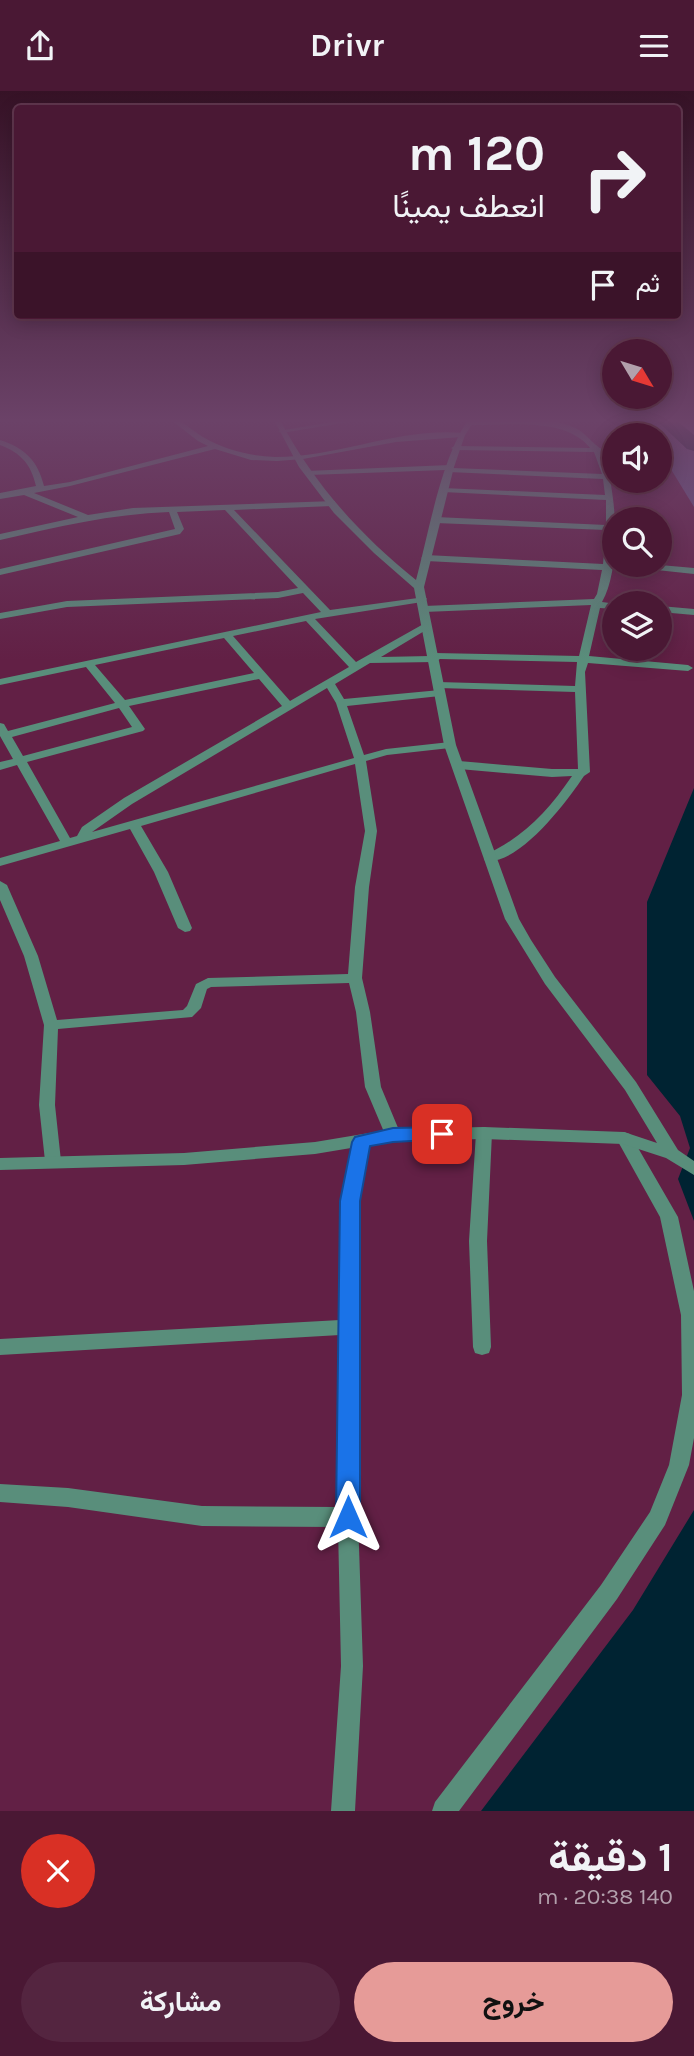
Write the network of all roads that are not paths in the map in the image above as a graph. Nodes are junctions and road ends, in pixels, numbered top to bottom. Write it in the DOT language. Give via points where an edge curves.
graph roads {
  1 [pos="45,500"];
  2 [pos="330,500"];
  3 [pos="441,500"];
  4 [pos="332,503"];
  5 [pos="228,506"];
  6 [pos="172,509"];
  7 [pos="87,518"];
  8 [pos="436,520"];
  9 [pos="602,528"];
  10 [pos="0,537"];
  11 [pos="426,558"];
  12 [pos="602,564"];
  13 [pos="672,569"];
  14 [pos="694,571"];
  15 [pos="0,572"];
  16 [pos="606,577"];
  17 [pos="306,590"];
  18 [pos="422,598"];
  19 [pos="596,603"];
  20 [pos="602,604"];
  21 [pos="672,610"];
  22 [pos="694,612"];
  23 [pos="328,613"];
  24 [pos="0,616"];
  25 [pos="309,618"];
  26 [pos="427,625"];
  27 [pos="226,634"];
  28 [pos="435,657"];
  29 [pos="582,659"];
  30 [pos="368,660"];
  31 [pos="89,664"];
  32 [pos="355,667"];
  33 [pos="688,667"];
  34 [pos="261,675"];
  35 [pos="0,682"];
  36 [pos="329,682"];
  37 [pos="439,689"];
  38 [pos="580,689"];
  39 [pos="341,703"];
  40 [pos="122,704"];
  41 [pos="288,706"];
  42 [pos="3,730"];
  43 [pos="450,745"];
  44 [pos="360,759"];
  45 [pos="20,761"];
  46 [pos="459,765"];
  47 [pos="0,766"];
  48 [pos="579,774"];
  49 [pos="134,824"];
  50 [pos="83,838"];
  51 [pos="67,843"];
  52 [pos="490,858"];
  53 [pos="0,862"];
  54 [pos="0,885"];
  55 [pos="185,928"];
  56 [pos="355,978"];
  57 [pos="51,1025"];
  58 [pos="484,1133"];
  59 [pos="393,1135"];
  60 [pos="624,1138"];
  61 [pos="361,1142"];
  62 [pos="672,1154"];
  63 [pos="54,1161"];
  64 [pos="0,1164"];
  65 [pos="694,1169"];
  66 [pos="348,1327"];
  67 [pos="0,1347"];
  68 [pos="482,1347"];
  69 [pos="0,1493"];
  70 [pos="348,1517"];
  71 [pos="343,1811"];
  72 [pos="444,1811"];
  1 -- 7 [label="street"];
  2 -- 4 [label="street"];
  3 -- 8 [label="street"];
  4 -- 5 [label="street"];
  4 -- 18 [label="street"];
  5 -- 6 [label="street"];
  5 -- 17 [label="street"];
  6 -- 7 [label="street"];
  6 -- 15 [label="street" via="180,529 177,532"];
  7 -- 10 [label="street"];
  8 -- 9 [label="street"];
  8 -- 11 [label="street"];
  11 -- 12 [label="street"];
  11 -- 18 [label="street"];
  13 -- 14 [label="street"];
  16 -- 19 [label="street"];
  17 -- 23 [label="street"];
  17 -- 24 [label="street" via="67,604"];
  18 -- 19 [label="street"];
  18 -- 23 [label="street"];
  18 -- 26 [label="street"];
  19 -- 20 [label="street"];
  19 -- 29 [label="street"];
  21 -- 22 [label="street"];
  23 -- 25 [label="street"];
  25 -- 27 [label="street"];
  25 -- 32 [label="street"];
  26 -- 28 [label="street"];
  26 -- 30 [label="street"];
  27 -- 31 [label="street"];
  27 -- 34 [label="street"];
  28 -- 29 [label="street"];
  28 -- 30 [label="street"];
  28 -- 37 [label="street"];
  29 -- 33 [label="street"];
  29 -- 38 [label="street"];
  30 -- 32 [label="street"];
  31 -- 35 [label="street"];
  31 -- 40 [label="street"];
  32 -- 36 [label="street"];
  34 -- 40 [label="street"];
  34 -- 41 [label="street"];
  36 -- 39 [label="street"];
  36 -- 41 [label="street"];
  37 -- 38 [label="street"];
  37 -- 39 [label="street"];
  37 -- 43 [label="street"];
  38 -- 48 [label="street" via="586,769"];
  39 -- 44 [label="street"];
  40 -- 42 [label="street"];
  40 -- 45 [label="street" via="139,729"];
  41 -- 50 [label="street" via="99,820"];
  42 -- 45 [label="street"];
  43 -- 44 [label="street"];
  43 -- 46 [label="street"];
  44 -- 49 [label="street"];
  44 -- 56 [label="street" via="371,831"];
  45 -- 47 [label="street"];
  45 -- 51 [label="street"];
  46 -- 48 [label="street"];
  46 -- 52 [label="street"];
  48 -- 52 [label="street" via="525,841"];
  49 -- 50 [label="street"];
  49 -- 55 [label="street"];
  50 -- 51 [label="street"];
  51 -- 53 [label="street"];
  52 -- 62 [label="street" via="524,943 625,1079"];
  54 -- 57 [label="street" via="31,956"];
  56 -- 57 [label="street" via="208,983 201,987 194,1009 187,1014"];
  56 -- 59 [label="street" via="373,1087"];
  57 -- 63 [label="street" via="47,1105"];
  58 -- 59 [label="street"];
  58 -- 60 [label="street"];
  58 -- 68 [label="street" via="478,1241"];
  59 -- 61 [label="street"];
  60 -- 62 [label="street"];
  60 -- 72 [label="street" via="669,1217 690,1315 692,1395 679,1465 658,1517 609,1592"];
  61 -- 63 [label="street" via="184,1159"];
  61 -- 66 [label="street" via="350,1201"];
  62 -- 65 [label="street"];
  63 -- 64 [label="street"];
  66 -- 67 [label="street"];
  66 -- 70 [label="street"];
  69 -- 70 [label="street" via="68,1496 183,1514"];
  70 -- 71 [label="street" via="352,1666"];
}
